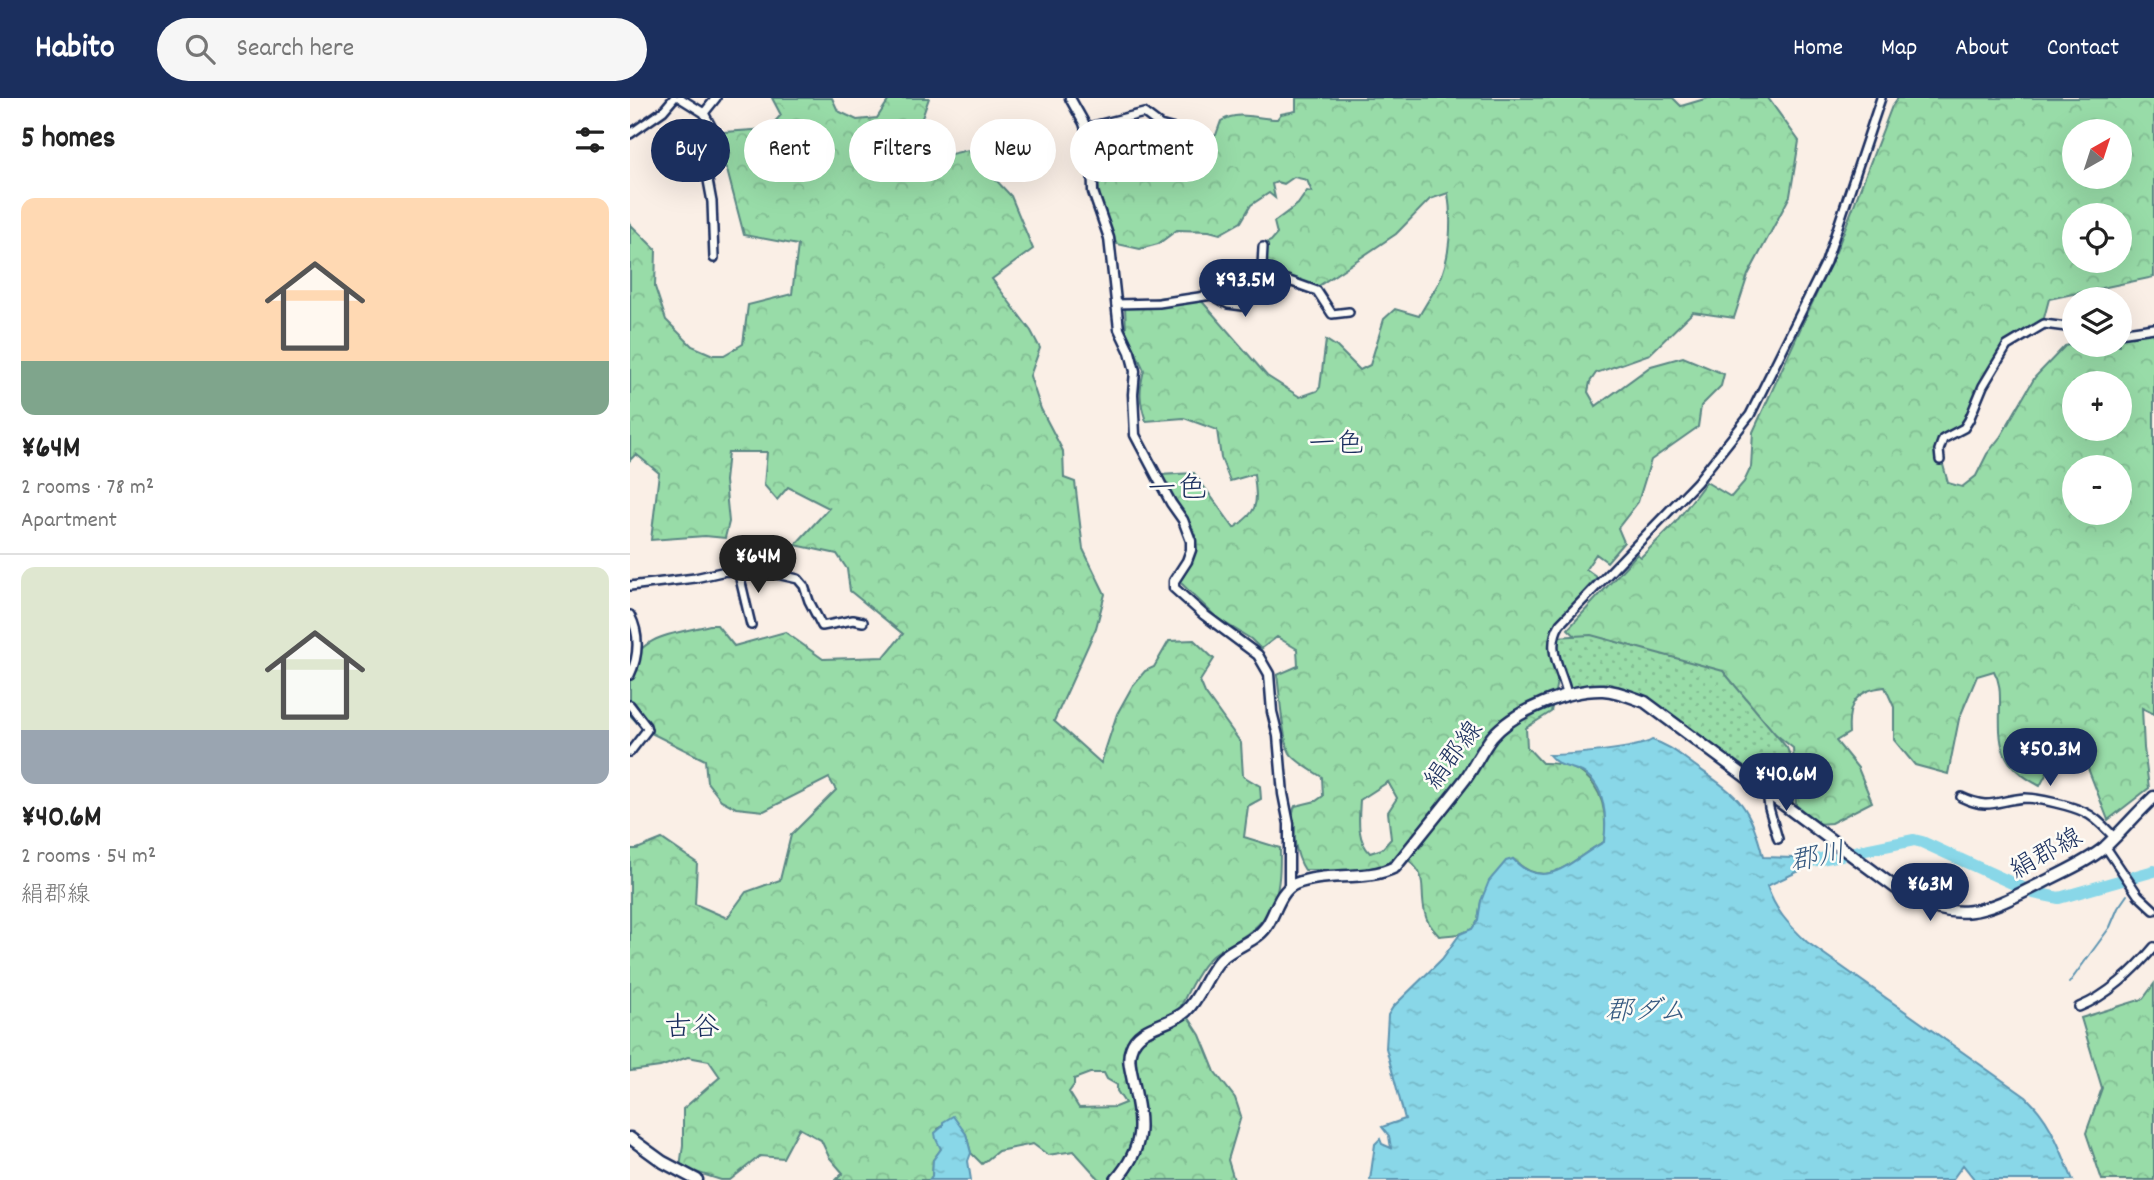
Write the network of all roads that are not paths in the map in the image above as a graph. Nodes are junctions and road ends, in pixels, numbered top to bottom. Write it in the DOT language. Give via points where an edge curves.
graph roads {
  1 [pos="674,98"];
  2 [pos="680,98"];
  3 [pos="716,98"];
  4 [pos="1070,98"];
  5 [pos="1881,98"];
  6 [pos="705,113"];
  7 [pos="1080,119"];
  8 [pos="1120,119"];
  9 [pos="1152,119"];
  10 [pos="630,134"];
  11 [pos="1093,182"];
  12 [pos="1263,247"];
  13 [pos="714,258"];
  14 [pos="1265,287"];
  15 [pos="1116,304"];
  16 [pos="1349,312"];
  17 [pos="2062,326"];
  18 [pos="2154,328"];
  19 [pos="2132,331"];
  20 [pos="1940,460"];
  21 [pos="738,570"];
  22 [pos="630,586"];
  23 [pos="630,615"];
  24 [pos="863,622"];
  25 [pos="751,625"];
  26 [pos="630,675"];
  27 [pos="1567,694"];
  28 [pos="630,705"];
  29 [pos="630,752"];
  30 [pos="1767,792"];
  31 [pos="1961,797"];
  32 [pos="2154,797"];
  33 [pos="2114,837"];
  34 [pos="1778,839"];
  35 [pos="2105,846"];
  36 [pos="1289,887"];
  37 [pos="2154,910"];
  38 [pos="2154,947"];
  39 [pos="2079,1007"];
  40 [pos="630,1138"];
  41 [pos="696,1180"];
  42 [pos="1116,1180"];
  1 -- 10 [label="street"];
  2 -- 6 [label="street"];
  3 -- 6 [label="street"];
  4 -- 7 [label="street"];
  5 -- 27 [label="street" via="1826,262 1750,415 1697,482 1553,635 1554,656"];
  6 -- 13 [label="street" via="712,134 704,159 712,202"];
  8 -- 9 [label="street" via="1144,113"];
  11 -- 15 [label="street" via="1109,238"];
  12 -- 14 [label="street"];
  14 -- 15 [label="street" via="1243,306 1212,295"];
  14 -- 16 [label="street" via="1281,278 1289,280 1317,291 1332,314"];
  15 -- 36 [label="street" via="1119,329 1135,371 1135,435 1192,541 1174,588 1258,655 1269,674 1289,824"];
  17 -- 20 [label="street" via="2044,324 2007,346 1964,428 1944,439"];
  18 -- 19 [label="street"];
  21 -- 22 [label="street"];
  21 -- 24 [label="street" via="798,579 822,626"];
  21 -- 25 [label="street"];
  23 -- 26 [label="street" via="637,646"];
  27 -- 30 [label="main road, 絹郡線" via="1606,690 1645,702"];
  27 -- 36 [label="main road, 絹郡線" via="1526,712 1493,736 1395,867"];
  28 -- 29 [label="street" via="647,730"];
  30 -- 34 [label="street"];
  30 -- 35 [label="main road, 絹郡線" via="1900,891 1937,909 1981,911 2088,860"];
  31 -- 33 [label="street" via="1976,804 2023,798 2067,807 2084,812"];
  32 -- 33 [label="main road, 絹郡線"];
  33 -- 35 [label="main road, 絹郡線"];
  35 -- 37 [label="street" via="2138,895"];
  36 -- 42 [label="main road" via="1261,933 1219,961 1184,1013 1136,1039 1129,1060 1140,1137"];
  38 -- 39 [label="street" via="2115,984"];
  40 -- 41 [label="main road"];
}
